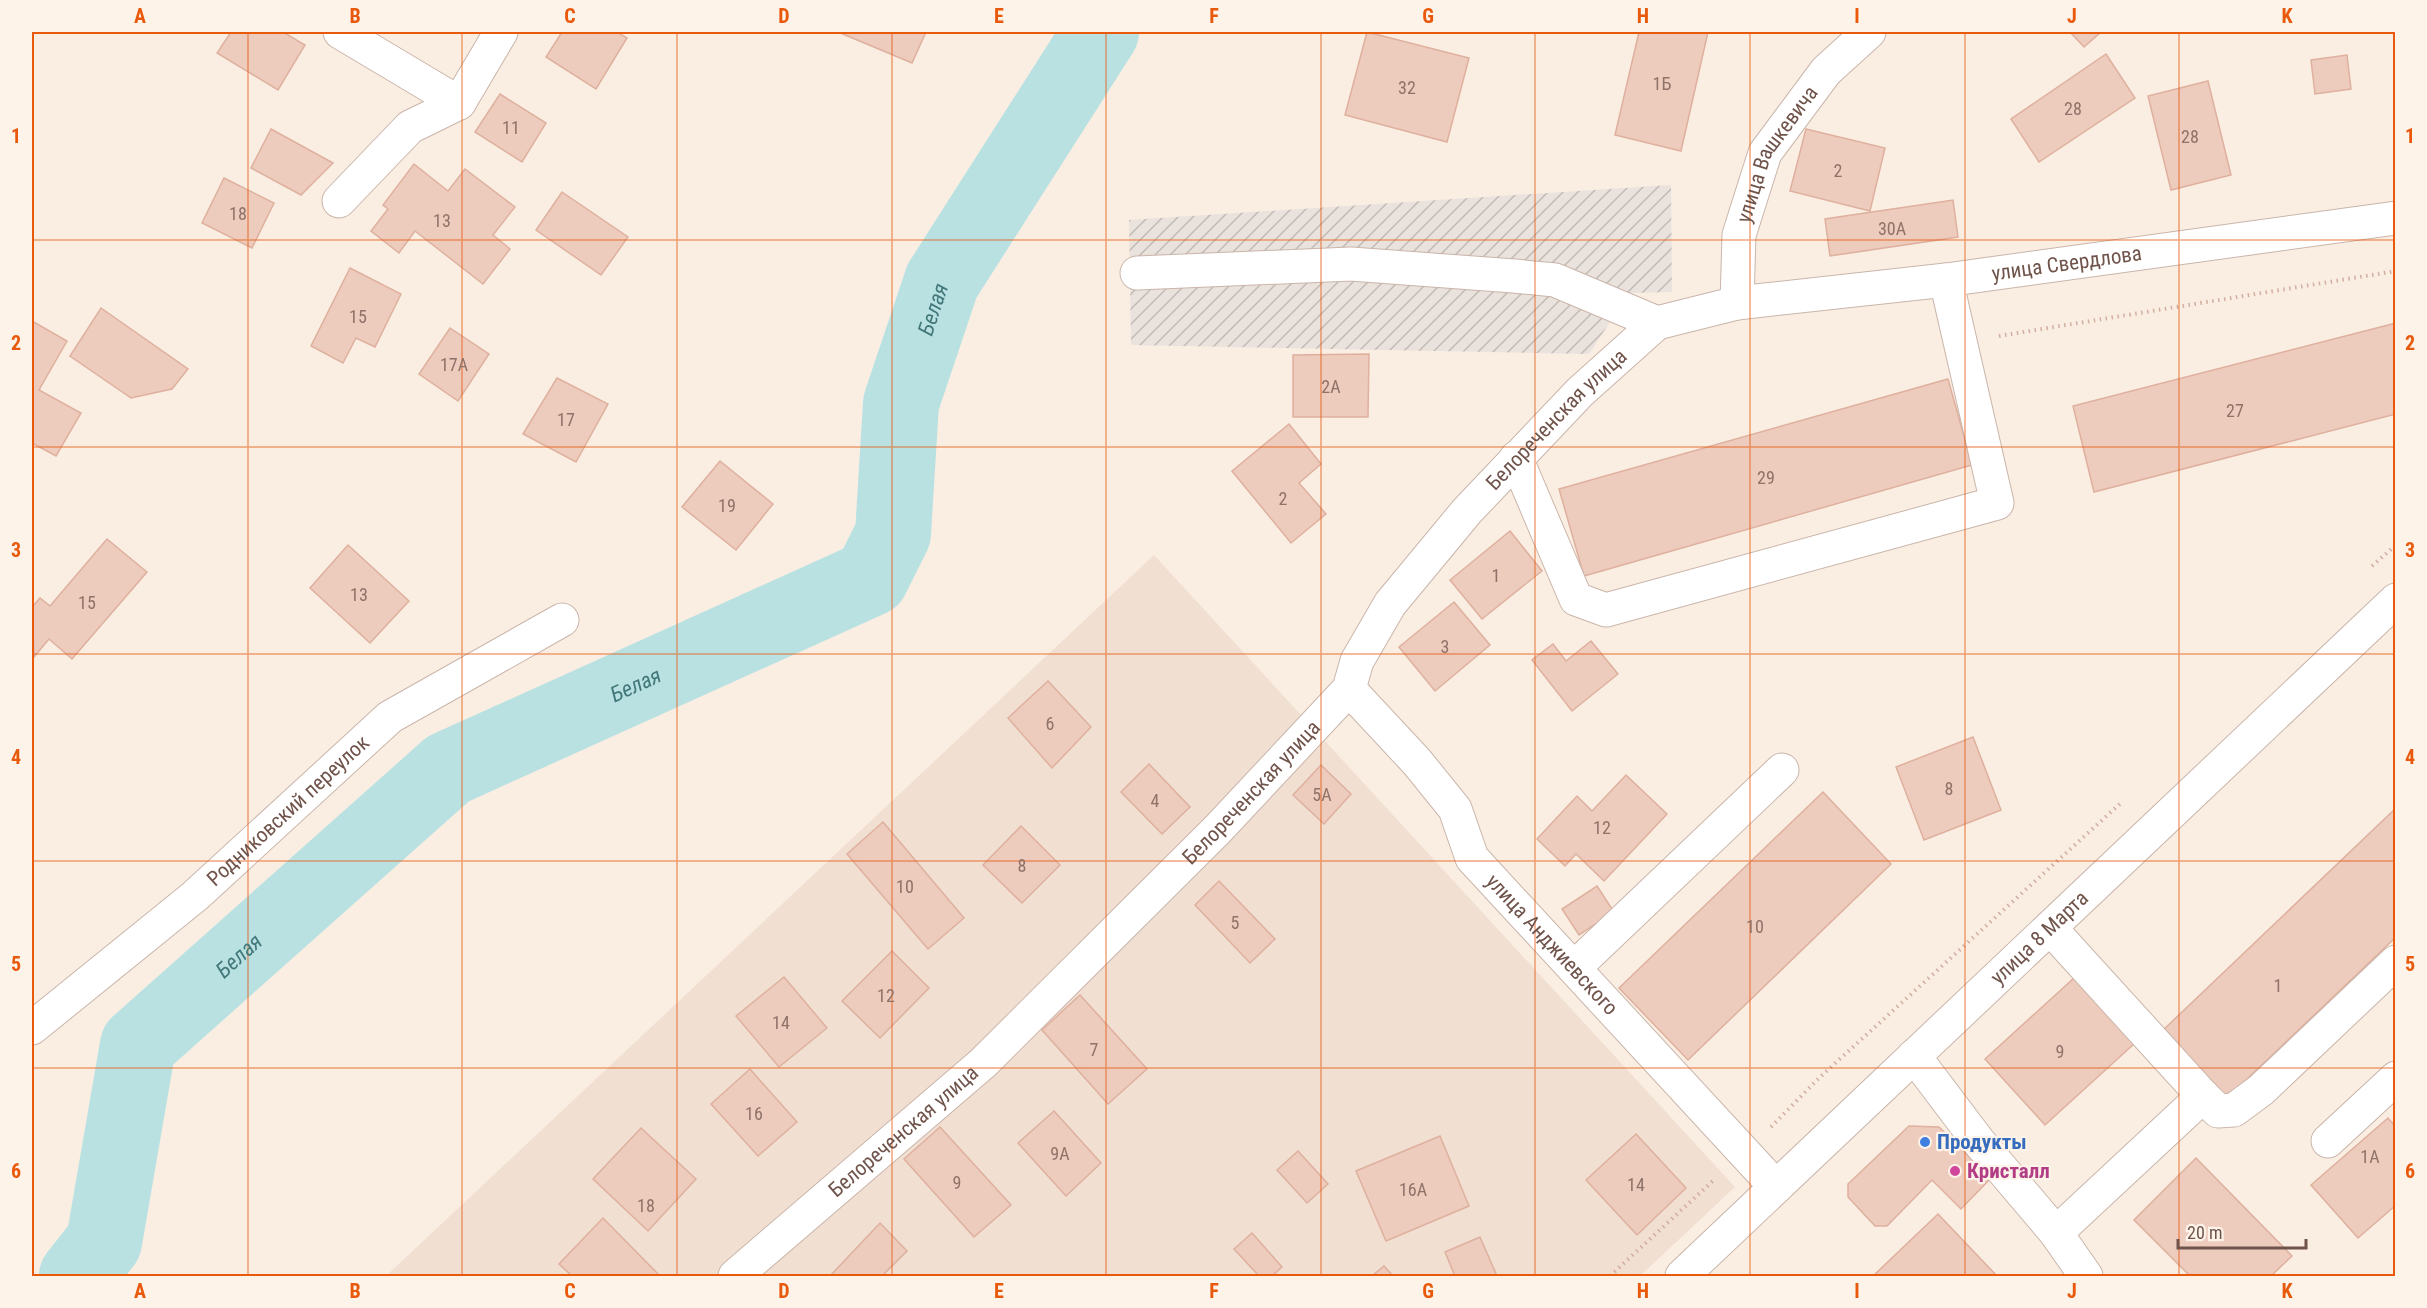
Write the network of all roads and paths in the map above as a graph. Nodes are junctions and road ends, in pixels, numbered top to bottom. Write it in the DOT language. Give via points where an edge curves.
graph roads {
  1 [pos="340,32"];
  2 [pos="501,32"];
  3 [pos="1869,32"];
  4 [pos="459,103"];
  5 [pos="339,201"];
  6 [pos="2396,218"];
  7 [pos="2396,271"];
  8 [pos="1137,273"];
  9 [pos="1946,280"];
  10 [pos="1737,303"];
  11 [pos="1658,323"];
  12 [pos="1961,342"];
  13 [pos="1516,458"];
  14 [pos="2396,544"];
  15 [pos="2370,569"];
  16 [pos="2396,600"];
  17 [pos="562,620"];
  18 [pos="1349,689"];
  19 [pos="1782,770"];
  20 [pos="2127,797"];
  21 [pos="2050,927"];
  22 [pos="2396,962"];
  23 [pos="1574,968"];
  24 [pos="32,1028"];
  25 [pos="1914,1056"];
  26 [pos="2396,1078"];
  27 [pos="2203,1096"];
  28 [pos="2328,1142"];
  29 [pos="1745,1152"];
  30 [pos="1776,1187"];
  31 [pos="2056,1233"];
  32 [pos="2076,1272"];
  33 [pos="1688,1275"];
  34 [pos="735,1276"];
  35 [pos="1610,1276"];
  1 -- 4 [label="street"];
  2 -- 4 [label="street"];
  3 -- 10 [label="street, улица Вашкевича" via="1826,71 1765,153 1740,235"];
  4 -- 5 [label="street" via="410,127"];
  6 -- 9 [label="street, улица Свердлова"];
  7 -- 12 [label="path"];
  8 -- 11 [label="street" via="1351,264 1514,276 1555,280"];
  9 -- 10 [label="street, улица Свердлова"];
  9 -- 12 [label="street"];
  10 -- 11 [label="street, Белореченская улица"];
  11 -- 13 [label="street, Белореченская улица" via="1580,392"];
  12 -- 13 [label="street" via="1997,502 1606,610 1576,599"];
  13 -- 18 [label="street, Белореченская улица" via="1390,604 1357,661"];
  14 -- 15 [label="path"];
  16 -- 21 [label="street, улица 8 Марта"];
  17 -- 24 [label="street, Родниковский переулок" via="390,717 195,897"];
  18 -- 23 [label="street, улица Анджиевского" via="1455,809 1472,858"];
  18 -- 34 [label="street, Белореченская улица" via="1218,829 983,1063"];
  19 -- 23 [label="street"];
  20 -- 29 [label="path" via="1819,1078"];
  21 -- 25 [label="street, улица 8 Марта"];
  21 -- 27 [label="street"];
  22 -- 27 [label="street" via="2261,1090 2234,1110 2218,1111"];
  23 -- 29 [label="street, улица Анджиевского"];
  25 -- 30 [label="street, улица 8 Марта"];
  25 -- 31 [label="street" via="1978,1142"];
  26 -- 28 [label="street"];
  27 -- 31 [label="street"];
  29 -- 30 [label="street, улица Анджиевского"];
  29 -- 35 [label="path"];
  30 -- 33 [label="street, улица 8 Марта"];
  31 -- 32 [label="street"];
}
